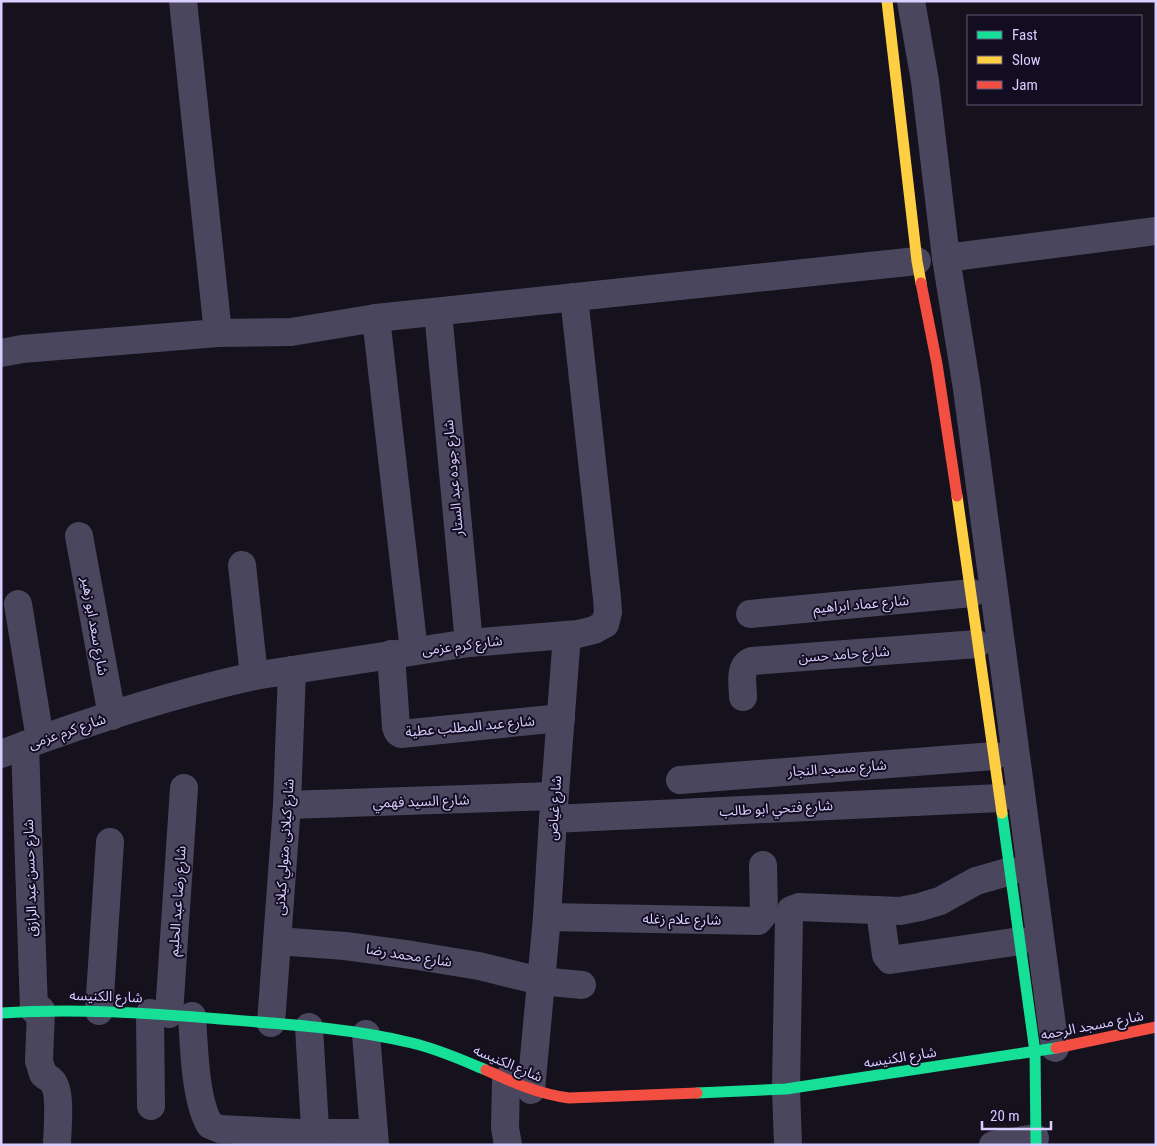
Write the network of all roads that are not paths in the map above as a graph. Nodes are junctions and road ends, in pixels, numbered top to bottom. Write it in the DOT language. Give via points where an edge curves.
graph roads {
  1 [pos="183,1"];
  2 [pos="887,1"];
  3 [pos="911,1"];
  4 [pos="1156,231"];
  5 [pos="946,258"];
  6 [pos="917,261"];
  7 [pos="952,293"];
  8 [pos="924,295"];
  9 [pos="574,297"];
  10 [pos="438,312"];
  11 [pos="376,318"];
  12 [pos="218,333"];
  13 [pos="1,353"];
  14 [pos="79,536"];
  15 [pos="242,565"];
  16 [pos="972,594"];
  17 [pos="18,604"];
  18 [pos="750,614"];
  19 [pos="567,635"];
  20 [pos="469,643"];
  21 [pos="977,644"];
  22 [pos="402,653"];
  23 [pos="292,670"];
  24 [pos="254,676"];
  25 [pos="743,698"];
  26 [pos="112,716"];
  27 [pos="561,718"];
  28 [pos="22,746"];
  29 [pos="994,756"];
  30 [pos="680,780"];
  31 [pos="184,788"];
  32 [pos="1000,798"];
  33 [pos="287,805"];
  34 [pos="554,808"];
  35 [pos="110,842"];
  36 [pos="763,864"];
  37 [pos="1011,871"];
  38 [pos="880,912"];
  39 [pos="547,917"];
  40 [pos="277,941"];
  41 [pos="1020,942"];
  42 [pos="540,981"];
  43 [pos="582,985"];
  44 [pos="38,1010"];
  45 [pos="99,1011"];
  46 [pos="1,1013"];
  47 [pos="171,1014"];
  48 [pos="271,1023"];
  49 [pos="309,1027"];
  50 [pos="1156,1027"];
  51 [pos="366,1034"];
  52 [pos="1045,1050"];
  53 [pos="506,1080"];
  54 [pos="786,1089"];
  55 [pos="531,1090"];
  56 [pos="151,1106"];
  57 [pos="316,1139"];
  58 [pos="374,1139"];
  59 [pos="1035,1141"];
  60 [pos="57,1145"];
  61 [pos="508,1145"];
  62 [pos="788,1145"];
  63 [pos="993,1145"];
  1 -- 12 [label="street"];
  2 -- 6 [label="street"];
  3 -- 5 [label="street" via="925,81"];
  4 -- 5 [label="street"];
  5 -- 7 [label="street"];
  6 -- 8 [label="street"];
  6 -- 9 [label="street"];
  7 -- 8 [label="street"];
  7 -- 52 [label="street" via="968,398"];
  8 -- 16 [label="street"];
  9 -- 10 [label="street"];
  9 -- 19 [label="street, شارع كرم عزمى" via="608,612 605,624 594,630"];
  10 -- 11 [label="street"];
  10 -- 20 [label="street, شارع جوده عبد الستار"];
  11 -- 12 [label="street" via="291,332"];
  11 -- 22 [label="street, شارع عبد المطلب عطية"];
  12 -- 13 [label="street"];
  14 -- 26 [label="street, شارع سعد ابو زهير"];
  15 -- 24 [label="street"];
  16 -- 18 [label="street, شارع عماد ابراهيم"];
  16 -- 21 [label="street"];
  17 -- 28 [label="street, شارع حسن عبد الرازق"];
  19 -- 20 [label="street, شارع كرم عزمى"];
  19 -- 27 [label="street, شارع غياض"];
  20 -- 22 [label="street, شارع كرم عزمى"];
  21 -- 25 [label="street, شارع حامد حسن" via="752,661 742,669"];
  21 -- 29 [label="street"];
  22 -- 23 [label="street, شارع كرم عزمى"];
  22 -- 27 [label="street, شارع عبد المطلب عطية" via="396,730 401,734"];
  23 -- 24 [label="street, شارع كرم عزمى"];
  23 -- 33 [label="street, شارع كيلانى متولي كيلانى"];
  24 -- 26 [label="street, شارع كرم عزمى"];
  26 -- 28 [label="street, شارع كرم عزمى"];
  27 -- 34 [label="street, شارع غياض"];
  28 -- 44 [label="street, شارع حسن عبد الرازق"];
  29 -- 30 [label="street, شارع مسجد النجار"];
  29 -- 32 [label="street"];
  31 -- 47 [label="street, شارع رضا عبد الحليم"];
  32 -- 34 [label="street, شارع فتحي ابو طالب"];
  32 -- 37 [label="street"];
  33 -- 34 [label="street, شارع السيد فهمي"];
  33 -- 40 [label="street, شارع كيلانى متولي كيلانى"];
  34 -- 39 [label="street, شارع غياض"];
  35 -- 45 [label="street"];
  36 -- 39 [label="street, شارع علام زغله" via="764,912 758,920"];
  37 -- 38 [label="street" via="976,881 940,901 900,911"];
  37 -- 41 [label="street"];
  38 -- 41 [label="street" via="886,955 890,960"];
  38 -- 54 [label="street" via="799,907 791,910"];
  39 -- 42 [label="street, شارع غياض"];
  40 -- 42 [label="street, شارع محمد رضا" via="412,955"];
  40 -- 48 [label="street, شارع كيلانى متولي كيلانى"];
  41 -- 52 [label="street"];
  42 -- 43 [label="street"];
  42 -- 55 [label="street, شارع غياض"];
  44 -- 45 [label="street, شارع الكنيسه"];
  44 -- 46 [label="street, شارع الكنيسه"];
  44 -- 60 [label="street, شارع حسن عبد الرازق" via="40,1061 43,1074 53,1082 56,1092"];
  45 -- 47 [label="street, شارع الكنيسه"];
  47 -- 48 [label="street, شارع الكنيسه"];
  47 -- 56 [label="street"];
  47 -- 57 [label="street" via="198,1081 210,1125 220,1129"];
  48 -- 49 [label="street, شارع الكنيسه"];
  49 -- 51 [label="street, شارع الكنيسه"];
  49 -- 57 [label="street"];
  50 -- 52 [label="street, شارع مسجد الرحمه"];
  51 -- 53 [label="street, شارع الكنيسه" via="451,1055"];
  51 -- 58 [label="street"];
  52 -- 54 [label="street, شارع الكنيسه"];
  52 -- 59 [label="street"];
  53 -- 55 [label="street, شارع الكنيسه"];
  53 -- 61 [label="street"];
  54 -- 55 [label="street, شارع الكنيسه" via="569,1098"];
  54 -- 62 [label="street"];
  57 -- 58 [label="street"];
  59 -- 63 [label="street"];
}
